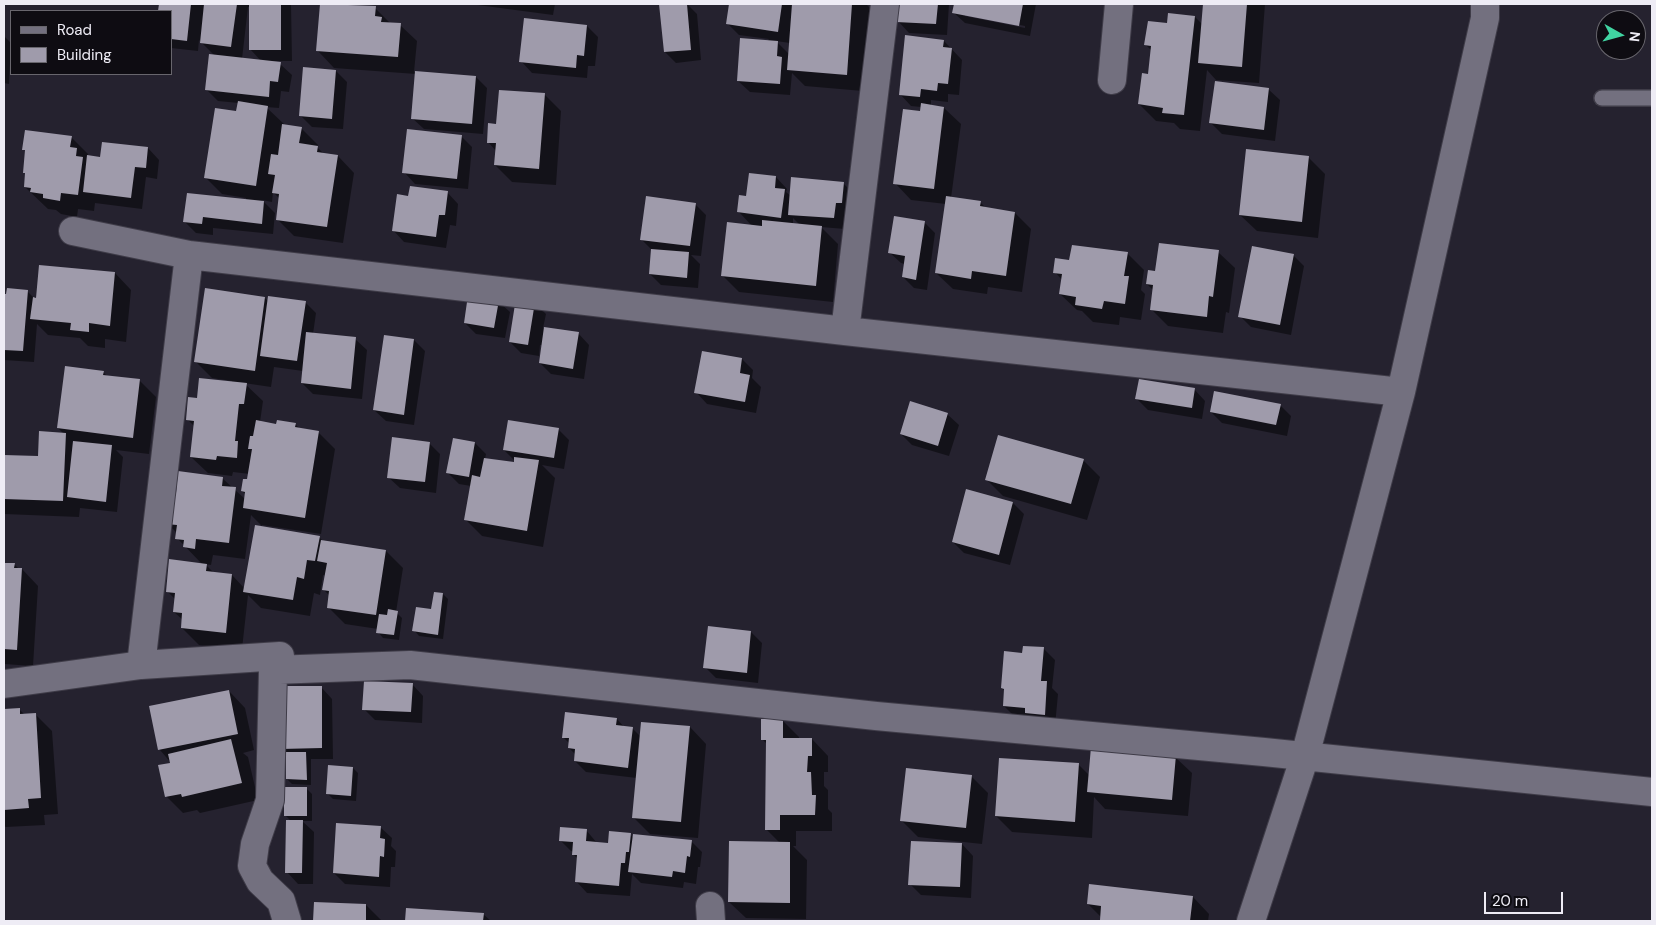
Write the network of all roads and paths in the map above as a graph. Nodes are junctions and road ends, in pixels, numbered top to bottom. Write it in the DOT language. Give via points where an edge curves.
graph roads {
  1 [pos="885,4"];
  2 [pos="1118,4"];
  3 [pos="1485,4"];
  4 [pos="1112,80"];
  5 [pos="1602,98"];
  6 [pos="1652,98"];
  7 [pos="73,231"];
  8 [pos="189,254"];
  9 [pos="845,331"];
  10 [pos="1401,392"];
  11 [pos="140,665"];
  12 [pos="273,670"];
  13 [pos="4,684"];
  14 [pos="1304,756"];
  15 [pos="1652,792"];
  16 [pos="287,921"];
  17 [pos="1251,921"];
  1 -- 9 [label="street"];
  2 -- 4 [label="street"];
  3 -- 10 [label="street" via="1485,18"];
  5 -- 6 [label="lane"];
  7 -- 8 [label="street"];
  8 -- 9 [label="street"];
  8 -- 11 [label="street"];
  9 -- 10 [label="street"];
  10 -- 14 [label="street"];
  11 -- 12 [label="street" via="280,656"];
  11 -- 13 [label="street"];
  12 -- 14 [label="street" via="410,665 866,715"];
  12 -- 16 [label="street" via="270,800 255,844 252,866 260,881 281,901"];
  14 -- 15 [label="street"];
  14 -- 17 [label="street"];
}
